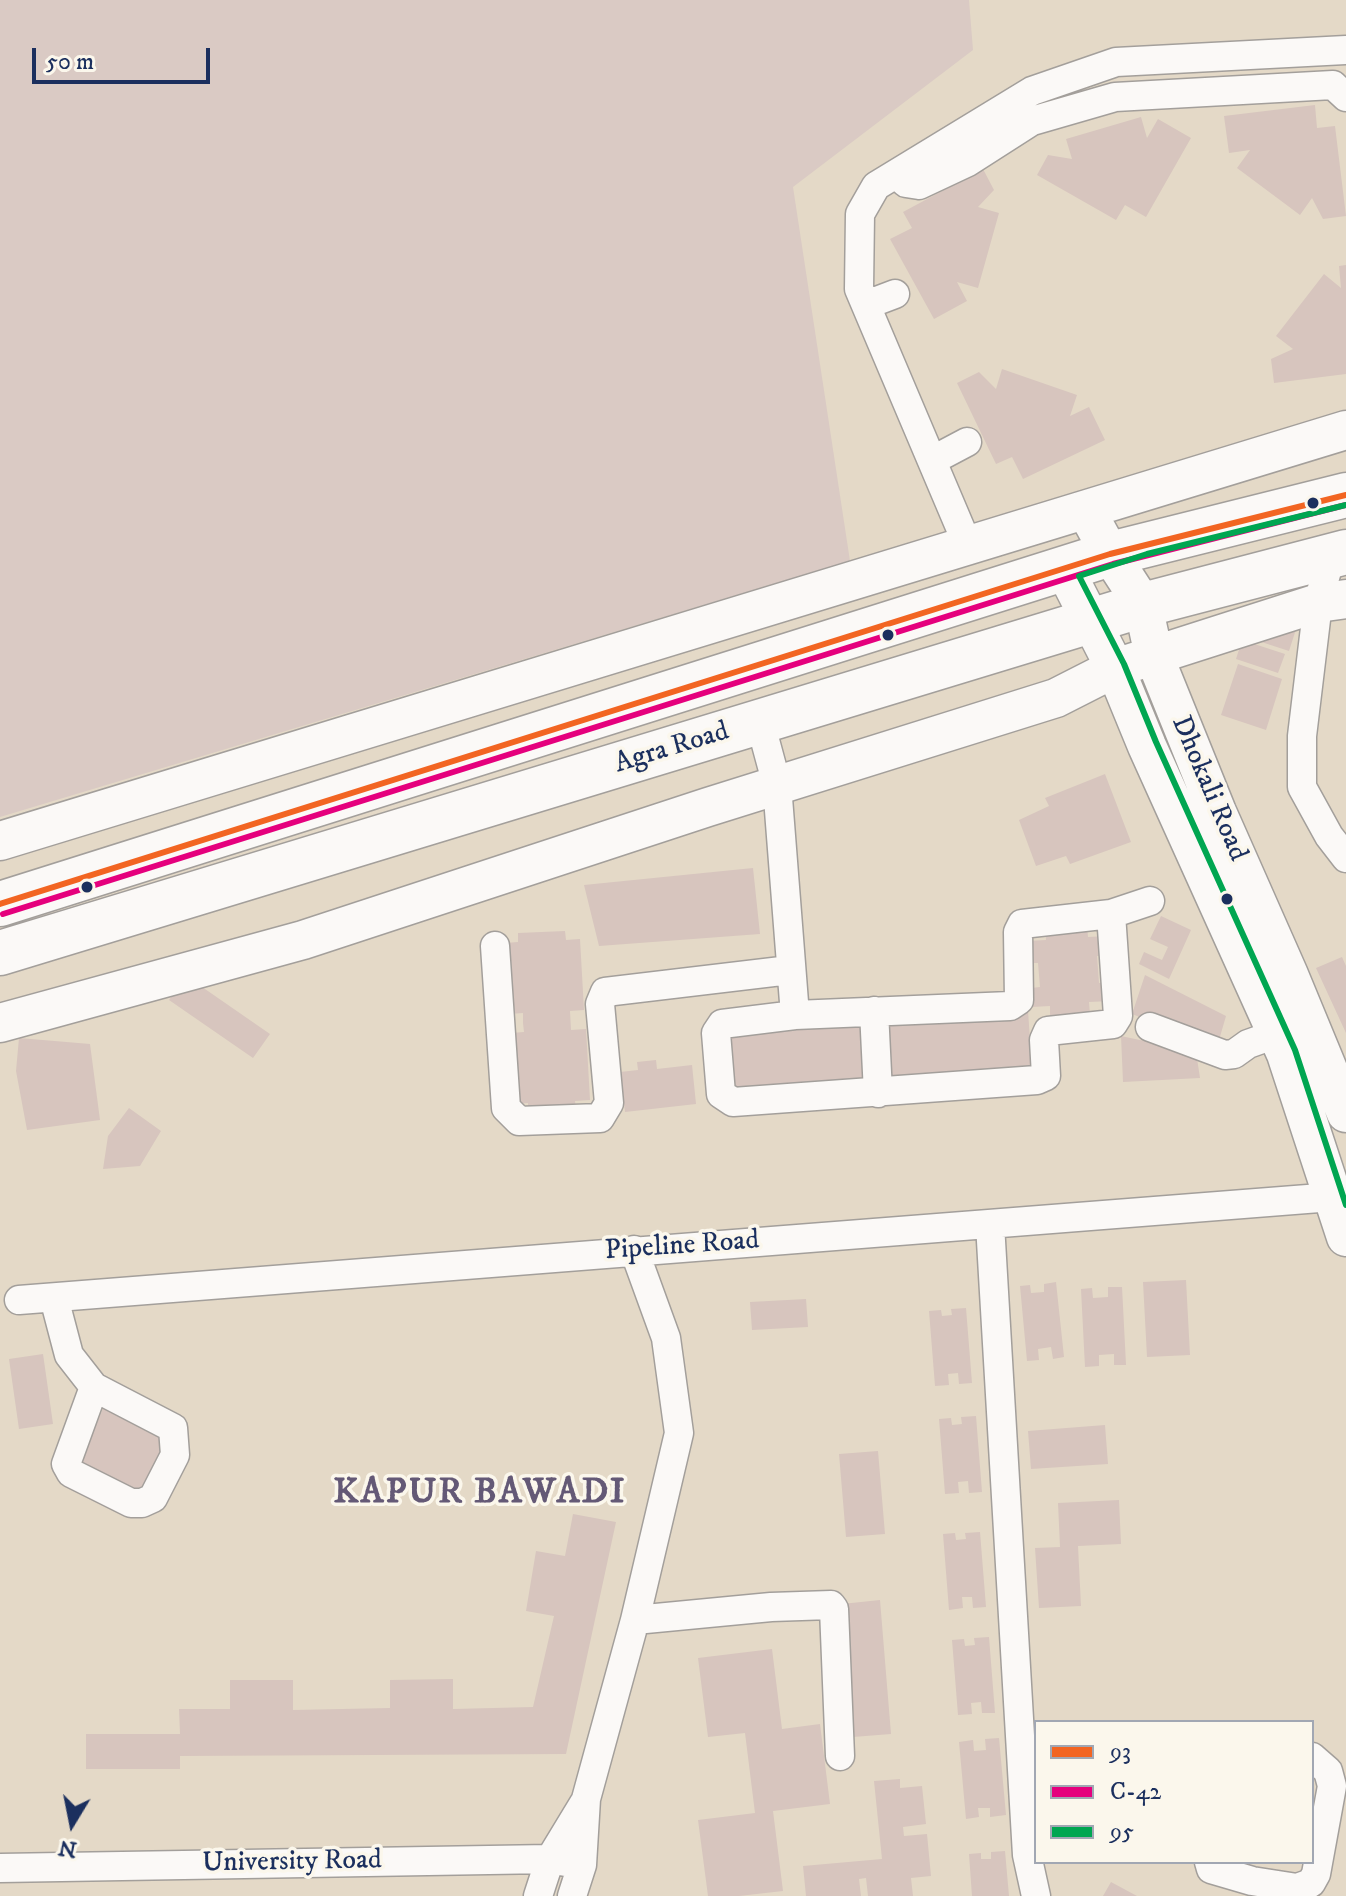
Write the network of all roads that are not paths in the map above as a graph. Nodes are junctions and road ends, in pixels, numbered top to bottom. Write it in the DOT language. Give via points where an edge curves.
graph roads {
  1 [pos="1346,50"];
  2 [pos="1346,97"];
  3 [pos="897,174"];
  4 [pos="895,294"];
  5 [pos="866,305"];
  6 [pos="1346,430"];
  7 [pos="967,442"];
  8 [pos="933,460"];
  9 [pos="1346,495"];
  10 [pos="1086,510"];
  11 [pos="968,546"];
  12 [pos="1110,554"];
  13 [pos="1339,554"];
  14 [pos="1065,570"];
  15 [pos="1332,601"];
  16 [pos="1143,605"];
  17 [pos="1092,622"];
  18 [pos="1154,656"];
  19 [pos="1115,668"];
  20 [pos="760,722"];
  21 [pos="777,785"];
  22 [pos="0,841"];
  23 [pos="1346,858"];
  24 [pos="1150,901"];
  25 [pos="0,904"];
  26 [pos="1111,914"];
  27 [pos="495,946"];
  28 [pos="0,953"];
  29 [pos="790,970"];
  30 [pos="1272,980"];
  31 [pos="874,1011"];
  32 [pos="795,1015"];
  33 [pos="0,1023"];
  34 [pos="1150,1027"];
  35 [pos="1276,1034"];
  36 [pos="878,1093"];
  37 [pos="1343,1096"];
  38 [pos="1340,1197"];
  39 [pos="990,1224"];
  40 [pos="1346,1237"];
  41 [pos="634,1250"];
  42 [pos="54,1298"];
  43 [pos="19,1300"];
  44 [pos="94,1387"];
  45 [pos="635,1620"];
  46 [pos="840,1756"];
  47 [pos="1314,1759"];
  48 [pos="1030,1787"];
  49 [pos="586,1799"];
  50 [pos="550,1859"];
  51 [pos="1210,1864"];
  52 [pos="582,1865"];
  53 [pos="0,1868"];
  54 [pos="538,1896"];
  55 [pos="572,1896"];
  56 [pos="1036,1896"];
  1 -- 3 [label="street" via="1116,62 1032,91"];
  2 -- 3 [label="street" via="1333,85 1115,97 1032,121 968,162 919,185 906,183"];
  3 -- 5 [label="street" via="876,186 860,214 859,289"];
  4 -- 5 [label="street"];
  5 -- 8 [label="street"];
  6 -- 10 [label="street"];
  7 -- 8 [label="street"];
  8 -- 11 [label="street"];
  9 -- 12 [label="highway, Agra Road"];
  10 -- 11 [label="street"];
  10 -- 12 [label="street, Dhokali Road"];
  11 -- 22 [label="street"];
  12 -- 14 [label="highway, Agra Road"];
  12 -- 16 [label="street, Dhokali Road"];
  13 -- 15 [label="street"];
  13 -- 16 [label="highway, Agra Road"];
  14 -- 17 [label="street, Dhokali Road"];
  14 -- 25 [label="highway, Agra Road"];
  15 -- 18 [label="street"];
  15 -- 23 [label="street" via="1302,736 1302,787"];
  16 -- 17 [label="highway, Agra Road"];
  16 -- 18 [label="street, Dhokali Road"];
  17 -- 19 [label="street, Dhokali Road"];
  17 -- 20 [label="highway, Agra Road"];
  18 -- 19 [label="street"];
  18 -- 30 [label="street, Dhokali Road" via="1217,812"];
  19 -- 21 [label="street" via="1056,698"];
  19 -- 30 [label="street, Dhokali Road" via="1147,746"];
  20 -- 21 [label="street"];
  20 -- 28 [label="highway, Agra Road"];
  21 -- 29 [label="street"];
  21 -- 33 [label="street" via="303,940"];
  24 -- 26 [label="street"];
  26 -- 31 [label="street" via="1022,924 1019,1000 1010,1006"];
  26 -- 36 [label="street" via="1118,1016 1113,1024 1048,1031 1046,1076"];
  27 -- 29 [label="street" via="506,1108 519,1121 600,1118 609,1103 600,1004 605,992"];
  29 -- 32 [label="street"];
  30 -- 35 [label="street, Dhokali Road"];
  30 -- 37 [label="street, Dhokali Road"];
  31 -- 32 [label="street"];
  31 -- 36 [label="street"];
  32 -- 36 [label="street" via="722,1024 716,1033 721,1094 733,1102"];
  34 -- 35 [label="street" via="1225,1055"];
  35 -- 38 [label="street, Dhokali Road"];
  38 -- 39 [label="street, Pipeline Road"];
  38 -- 40 [label="street, Dhokali Road"];
  39 -- 41 [label="street, Pipeline Road"];
  39 -- 48 [label="street"];
  41 -- 42 [label="street, Pipeline Road"];
  41 -- 45 [label="street" via="666,1338 679,1433"];
  42 -- 43 [label="street, Pipeline Road"];
  42 -- 44 [label="street" via="69,1355"];
  45 -- 46 [label="street" via="831,1605"];
  45 -- 49 [label="street"];
  47 -- 51 [label="street" via="1328,1771 1332,1786 1311,1883 1297,1888 1252,1881 1211,1869"];
  48 -- 56 [label="street" via="1027,1855"];
  49 -- 50 [label="street"];
  49 -- 52 [label="street"];
  50 -- 52 [label="street, University Road"];
  50 -- 53 [label="street, University Road"];
  50 -- 54 [label="street"];
  52 -- 55 [label="street"];
}
